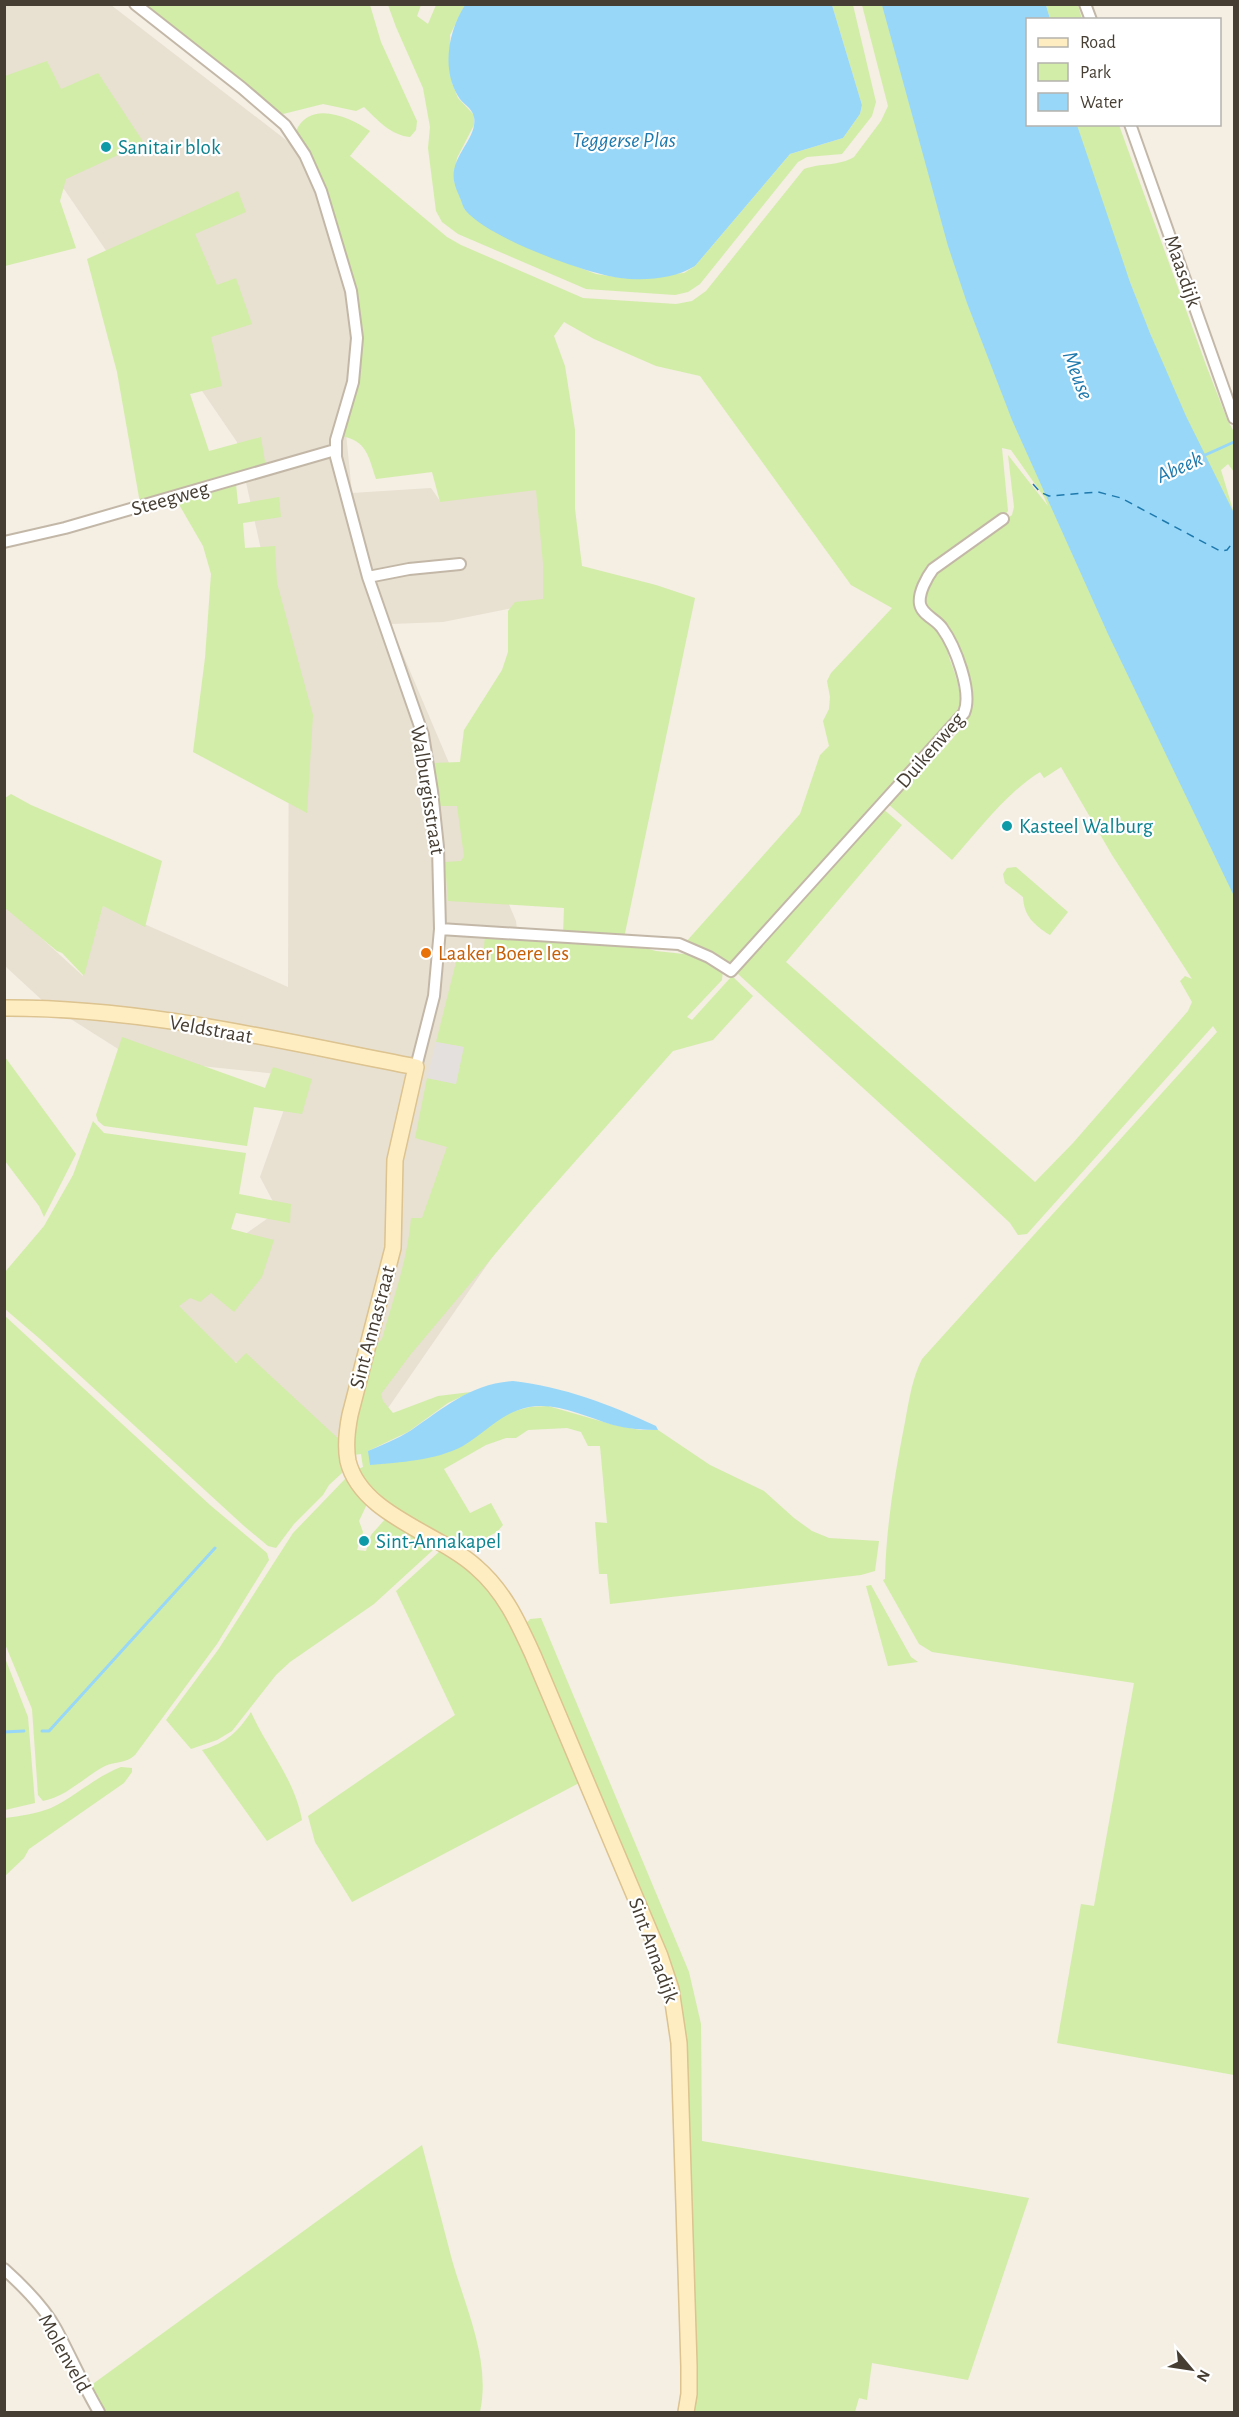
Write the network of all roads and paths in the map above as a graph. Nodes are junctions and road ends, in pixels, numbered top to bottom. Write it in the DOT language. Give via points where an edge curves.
graph roads {
  1 [pos="135,4"];
  2 [pos="1131,126"];
  3 [pos="1234,418"];
  4 [pos="335,450"];
  5 [pos="1003,519"];
  6 [pos="4,542"];
  7 [pos="460,564"];
  8 [pos="368,577"];
  9 [pos="440,929"];
  10 [pos="4,1008"];
  11 [pos="416,1067"];
  12 [pos="442,1542"];
  13 [pos="4,2269"];
  14 [pos="99,2412"];
  15 [pos="686,2412"];
  1 -- 4 [label="street" via="285,125 305,155 321,191 355,317 355,369"];
  2 -- 3 [label="street, Maasdijk"];
  4 -- 6 [label="street, Steegweg"];
  4 -- 8 [label="street, Walburgisstraat"];
  5 -- 9 [label="street, Duikenweg" via="933,569 921,598 923,610 943,628 960,667 966,692 964,713 731,971 679,945"];
  7 -- 8 [label="street"];
  8 -- 9 [label="street, Walburgisstraat" via="423,735 438,847"];
  9 -- 11 [label="street, Walburgisstraat" via="434,996"];
  10 -- 11 [label="street, Veldstraat" via="48,1008 194,1024"];
  11 -- 12 [label="street, Sint Annastraat" via="395,1160 393,1248 346,1440 352,1471 368,1495"];
  12 -- 15 [label="street, Sint Annadijk" via="484,1574 518,1622 671,1989 682,2103 689,2366"];
  13 -- 14 [label="street, Molenveld" via="55,2327"];
}
